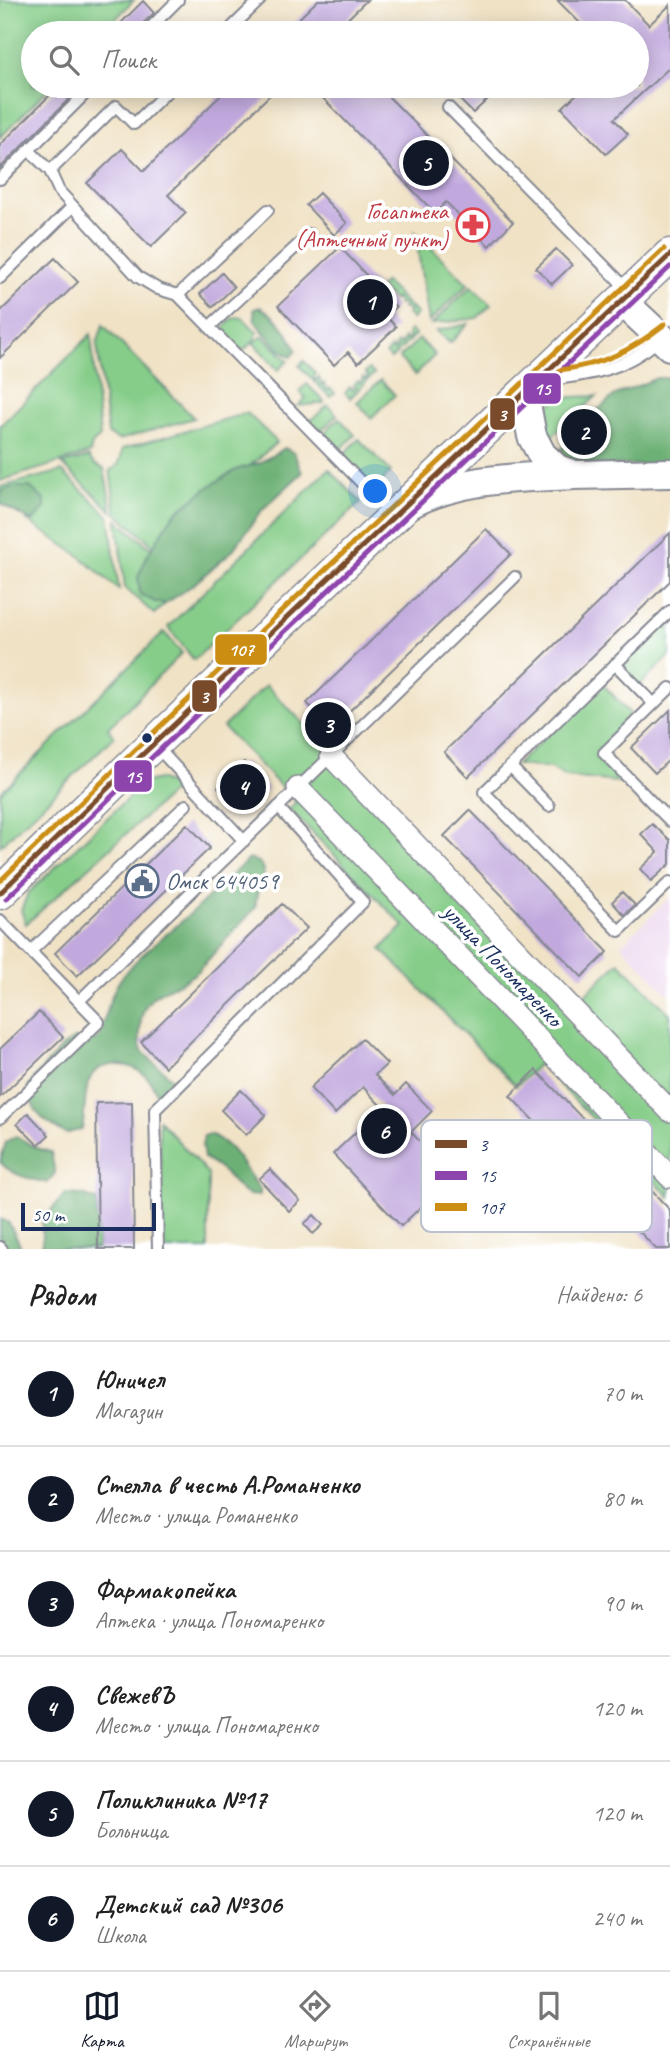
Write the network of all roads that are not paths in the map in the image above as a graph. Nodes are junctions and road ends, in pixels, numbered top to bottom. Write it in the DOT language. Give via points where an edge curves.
graph roads {
  1 [pos="160,0"];
  2 [pos="178,0"];
  3 [pos="260,0"];
  4 [pos="163,15"];
  5 [pos="157,21"];
  6 [pos="238,21"];
  7 [pos="81,98"];
  8 [pos="161,98"];
  9 [pos="448,107"];
  10 [pos="29,150"];
  11 [pos="50,171"];
  12 [pos="0,179"];
  13 [pos="73,206"];
  14 [pos="268,210"];
  15 [pos="310,234"];
  16 [pos="670,255"];
  17 [pos="0,278"];
  18 [pos="178,295"];
  19 [pos="626,297"];
  20 [pos="209,327"];
  21 [pos="667,338"];
  22 [pos="530,387"];
  23 [pos="670,473"];
  24 [pos="574,475"];
  25 [pos="397,512"];
  26 [pos="515,577"];
  27 [pos="670,611"];
  28 [pos="615,664"];
  29 [pos="670,688"];
  30 [pos="653,704"];
  31 [pos="154,744"];
  32 [pos="331,757"];
  33 [pos="510,766"];
  34 [pos="298,788"];
  35 [pos="186,805"];
  36 [pos="549,806"];
  37 [pos="278,807"];
  38 [pos="670,821"];
  39 [pos="244,841"];
  40 [pos="670,881"];
  41 [pos="0,892"];
  42 [pos="0,920"];
  43 [pos="31,951"];
  44 [pos="79,1001"];
  45 [pos="670,1111"];
  46 [pos="0,1118"];
  47 [pos="615,1120"];
  48 [pos="652,1158"];
  49 [pos="670,1177"];
  50 [pos="158,1249"];
  1 -- 4 [label="lane"];
  2 -- 4 [label="lane"];
  3 -- 6 [label="lane"];
  4 -- 5 [label="lane"];
  7 -- 10 [label="lane"];
  8 -- 11 [label="lane" via="134,124 116,106"];
  9 -- 19 [label="lane"];
  10 -- 11 [label="lane"];
  10 -- 12 [label="lane"];
  11 -- 13 [label="lane"];
  13 -- 17 [label="lane"];
  13 -- 18 [label="lane" via="138,277"];
  14 -- 18 [label="lane"];
  15 -- 20 [label="lane"];
  16 -- 19 [label="main road"];
  18 -- 20 [label="lane"];
  19 -- 21 [label="main road"];
  19 -- 22 [label="main road"];
  20 -- 25 [label="lane"];
  21 -- 22 [label="lane" via="624,365"];
  22 -- 24 [label="main road" via="532,436 542,455 557,469"];
  22 -- 25 [label="main road"];
  23 -- 24 [label="main road"];
  24 -- 25 [label="main road" via="463,483 429,494"];
  25 -- 31 [label="main road"];
  26 -- 32 [label="lane"];
  27 -- 28 [label="lane"];
  28 -- 30 [label="lane"];
  28 -- 33 [label="lane"];
  29 -- 30 [label="lane"];
  30 -- 38 [label="lane" via="604,753"];
  31 -- 39 [label="lane"];
  31 -- 41 [label="main road"];
  32 -- 34 [label="lane"];
  32 -- 45 [label="street, улица Пономаренко"];
  33 -- 36 [label="lane"];
  33 -- 40 [label="lane" via="484,792 619,931"];
  34 -- 37 [label="lane"];
  34 -- 47 [label="street, улица Пономаренко"];
  35 -- 43 [label="lane"];
  37 -- 39 [label="lane"];
  37 -- 50 [label="lane" via="363,902 155,1110"];
  39 -- 44 [label="lane"];
  42 -- 43 [label="lane"];
  43 -- 44 [label="lane"];
  44 -- 46 [label="lane" via="99,1022"];
  48 -- 49 [label="street, улица Пономаренко"];
}
